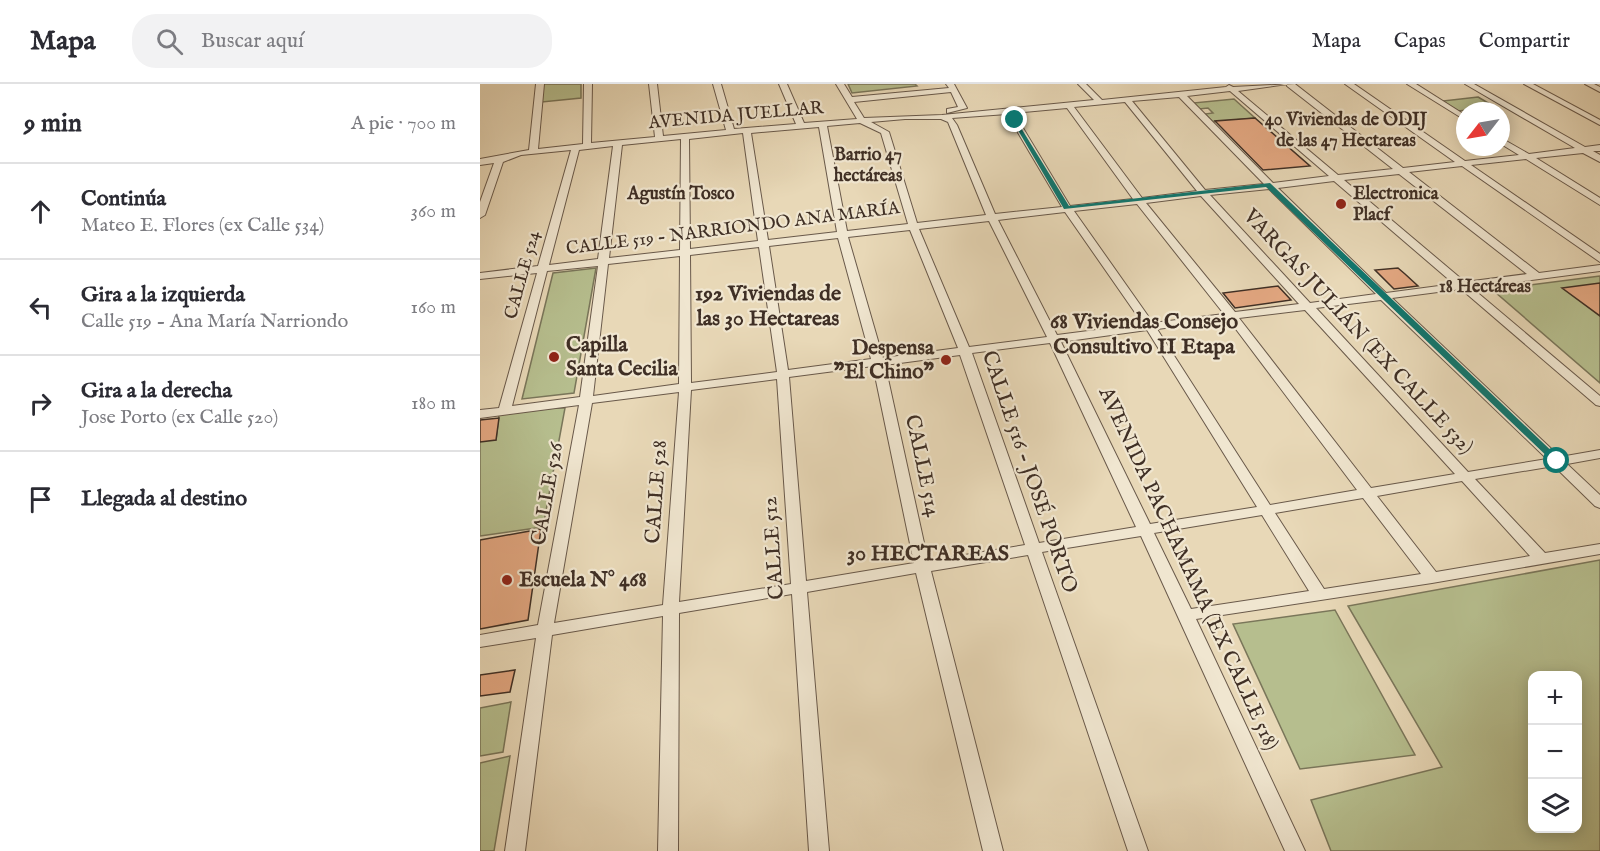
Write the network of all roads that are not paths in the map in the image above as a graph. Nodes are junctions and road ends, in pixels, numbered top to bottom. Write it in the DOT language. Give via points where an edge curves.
graph roads {
  1 [pos="540,84"];
  2 [pos="588,84"];
  3 [pos="653,84"];
  4 [pos="717,84"];
  5 [pos="783,84"];
  6 [pos="840,84"];
  7 [pos="1082,84"];
  8 [pos="1283,84"];
  9 [pos="1290,84"];
  10 [pos="1349,84"];
  11 [pos="1411,84"];
  12 [pos="1469,84"];
  13 [pos="1528,84"];
  14 [pos="1589,84"];
  15 [pos="1222,85"];
  16 [pos="951,87"];
  17 [pos="1600,90"];
  18 [pos="1182,95"];
  19 [pos="848,100"];
  20 [pos="1127,100"];
  21 [pos="1100,102"];
  22 [pos="1069,105"];
  23 [pos="1009,111"];
  24 [pos="1456,112"];
  25 [pos="942,117"];
  26 [pos="862,120"];
  27 [pos="1600,123"];
  28 [pos="823,124"];
  29 [pos="801,126"];
  30 [pos="747,131"];
  31 [pos="731,132"];
  32 [pos="686,136"];
  33 [pos="659,139"];
  34 [pos="618,143"];
  35 [pos="587,146"];
  36 [pos="1510,146"];
  37 [pos="576,147"];
  38 [pos="1600,148"];
  39 [pos="1585,150"];
  40 [pos="533,152"];
  41 [pos="520,153"];
  42 [pos="480,157"];
  43 [pos="1528,157"];
  44 [pos="1600,159"];
  45 [pos="499,160"];
  46 [pos="480,162"];
  47 [pos="1461,164"];
  48 [pos="1400,170"];
  49 [pos="1335,177"];
  50 [pos="1267,185"];
  51 [pos="1202,192"];
  52 [pos="1139,200"];
  53 [pos="1600,202"];
  54 [pos="1067,208"];
  55 [pos="480,215"];
  56 [pos="991,216"];
  57 [pos="913,225"];
  58 [pos="842,233"];
  59 [pos="763,242"];
  60 [pos="685,251"];
  61 [pos="1600,259"];
  62 [pos="603,261"];
  63 [pos="542,268"];
  64 [pos="1600,268"];
  65 [pos="480,276"];
  66 [pos="1536,276"];
  67 [pos="1463,284"];
  68 [pos="1385,295"];
  69 [pos="1308,305"];
  70 [pos="1231,315"];
  71 [pos="1149,325"];
  72 [pos="1053,338"];
  73 [pos="964,351"];
  74 [pos="878,362"];
  75 [pos="783,375"];
  76 [pos="685,387"];
  77 [pos="586,400"];
  78 [pos="1600,402"];
  79 [pos="504,411"];
  80 [pos="480,414"];
  81 [pos="1600,454"];
  82 [pos="1557,461"];
  83 [pos="1466,477"];
  84 [pos="1367,491"];
  85 [pos="1600,503"];
  86 [pos="1265,509"];
  87 [pos="1145,528"];
  88 [pos="1034,548"];
  89 [pos="1600,549"];
  90 [pos="1542,560"];
  91 [pos="922,567"];
  92 [pos="1432,578"];
  93 [pos="797,588"];
  94 [pos="1319,594"];
  95 [pos="671,609"];
  96 [pos="1186,615"];
  97 [pos="545,630"];
  98 [pos="480,641"];
  99 [pos="515,851"];
  100 [pos="668,851"];
  101 [pos="819,851"];
  102 [pos="993,851"];
  103 [pos="1138,851"];
  104 [pos="1295,851"];
  1 -- 40 [label="street"];
  2 -- 35 [label="street"];
  3 -- 33 [label="street"];
  4 -- 31 [label="street"];
  5 -- 29 [label="street"];
  6 -- 19 [label="street"];
  7 -- 21 [label="street"];
  8 -- 15 [label="street, AVENIDA JUELLAR"];
  9 -- 48 [label="street"];
  10 -- 47 [label="street"];
  11 -- 24 [label="street"];
  12 -- 39 [label="street"];
  13 -- 27 [label="street"];
  14 -- 17 [label="street"];
  15 -- 18 [label="street, AVENIDA JUELLAR"];
  15 -- 49 [label="street"];
  16 -- 19 [label="street"];
  16 -- 26 [label="street" via="963,108"];
  18 -- 20 [label="street, AVENIDA JUELLAR"];
  18 -- 50 [label="street"];
  19 -- 26 [label="street"];
  20 -- 21 [label="street, AVENIDA JUELLAR"];
  20 -- 51 [label="street, VARGAS JULIÁN (EX CALLE 532)"];
  21 -- 22 [label="street, AVENIDA JUELLAR"];
  22 -- 23 [label="street, AVENIDA JUELLAR"];
  22 -- 52 [label="street"];
  23 -- 25 [label="street, AVENIDA JUELLAR"];
  23 -- 54 [label="street"];
  25 -- 26 [label="street, AVENIDA JUELLAR"];
  25 -- 56 [label="street, AVENIDA PACHAMAMA (EX CALLE 518)" via="953,125"];
  26 -- 28 [label="street, AVENIDA JUELLAR"];
  26 -- 57 [label="street, CALLE 516 - JOSÉ PORTO" via="885,132"];
  28 -- 29 [label="street, AVENIDA JUELLAR"];
  28 -- 58 [label="street, CALLE 514"];
  29 -- 30 [label="street, AVENIDA JUELLAR"];
  30 -- 31 [label="street, AVENIDA JUELLAR"];
  30 -- 59 [label="street, CALLE 512"];
  31 -- 32 [label="street, AVENIDA JUELLAR"];
  32 -- 33 [label="street, AVENIDA JUELLAR"];
  32 -- 60 [label="street, CALLE 528"];
  33 -- 34 [label="street, AVENIDA JUELLAR"];
  34 -- 35 [label="street, AVENIDA JUELLAR"];
  34 -- 62 [label="street, CALLE 526"];
  35 -- 37 [label="street, AVENIDA JUELLAR"];
  36 -- 43 [label="street"];
  37 -- 40 [label="street, AVENIDA JUELLAR"];
  37 -- 63 [label="street, CALLE 524"];
  38 -- 39 [label="street, CALLE 519 - NARRIONDO ANA MARÍA"];
  39 -- 43 [label="street, CALLE 519 - NARRIONDO ANA MARÍA"];
  39 -- 44 [label="street"];
  40 -- 41 [label="street, AVENIDA JUELLAR"];
  41 -- 42 [label="street"];
  41 -- 45 [label="street, AVENIDA JUELLAR"];
  43 -- 47 [label="street, CALLE 519 - NARRIONDO ANA MARÍA"];
  43 -- 53 [label="street"];
  45 -- 46 [label="street, AVENIDA JUELLAR"];
  45 -- 55 [label="street"];
  47 -- 48 [label="street, CALLE 519 - NARRIONDO ANA MARÍA"];
  47 -- 61 [label="street"];
  48 -- 49 [label="street, CALLE 519 - NARRIONDO ANA MARÍA"];
  48 -- 66 [label="street"];
  49 -- 50 [label="street, CALLE 519 - NARRIONDO ANA MARÍA"];
  49 -- 67 [label="street"];
  50 -- 51 [label="street, CALLE 519 - NARRIONDO ANA MARÍA"];
  50 -- 68 [label="street"];
  51 -- 52 [label="street, CALLE 519 - NARRIONDO ANA MARÍA"];
  51 -- 69 [label="street, VARGAS JULIÁN (EX CALLE 532)"];
  52 -- 54 [label="street, CALLE 519 - NARRIONDO ANA MARÍA"];
  52 -- 70 [label="street"];
  54 -- 56 [label="street, CALLE 519 - NARRIONDO ANA MARÍA"];
  54 -- 71 [label="street"];
  56 -- 57 [label="street, CALLE 519 - NARRIONDO ANA MARÍA"];
  56 -- 72 [label="street, AVENIDA PACHAMAMA (EX CALLE 518)"];
  57 -- 58 [label="street, CALLE 519 - NARRIONDO ANA MARÍA"];
  57 -- 73 [label="street, CALLE 516 - JOSÉ PORTO"];
  58 -- 59 [label="street, CALLE 519 - NARRIONDO ANA MARÍA"];
  58 -- 74 [label="street, CALLE 514"];
  59 -- 60 [label="street, CALLE 519 - NARRIONDO ANA MARÍA"];
  59 -- 75 [label="street, CALLE 512"];
  60 -- 62 [label="street, CALLE 519 - NARRIONDO ANA MARÍA"];
  60 -- 76 [label="street, CALLE 528"];
  62 -- 63 [label="street, CALLE 519 - NARRIONDO ANA MARÍA"];
  62 -- 77 [label="street, CALLE 526"];
  63 -- 65 [label="street, CALLE 519 - NARRIONDO ANA MARÍA"];
  63 -- 79 [label="street, CALLE 524"];
  64 -- 66 [label="street"];
  66 -- 67 [label="street"];
  67 -- 68 [label="street"];
  67 -- 78 [label="street"];
  68 -- 69 [label="street"];
  68 -- 82 [label="street"];
  69 -- 70 [label="street"];
  69 -- 83 [label="street, VARGAS JULIÁN (EX CALLE 532)"];
  70 -- 71 [label="street"];
  70 -- 84 [label="street"];
  71 -- 72 [label="street"];
  71 -- 86 [label="street"];
  72 -- 73 [label="street"];
  72 -- 87 [label="street, AVENIDA PACHAMAMA (EX CALLE 518)"];
  73 -- 74 [label="street"];
  73 -- 88 [label="street, CALLE 516 - JOSÉ PORTO"];
  74 -- 75 [label="street"];
  74 -- 91 [label="street, CALLE 514"];
  75 -- 76 [label="street"];
  75 -- 93 [label="street, CALLE 512"];
  76 -- 77 [label="street"];
  76 -- 95 [label="street, CALLE 528"];
  77 -- 79 [label="street"];
  77 -- 97 [label="street, CALLE 526"];
  79 -- 80 [label="street"];
  81 -- 82 [label="street"];
  82 -- 83 [label="street"];
  82 -- 85 [label="street"];
  83 -- 84 [label="street"];
  83 -- 90 [label="street, VARGAS JULIÁN (EX CALLE 532)"];
  84 -- 86 [label="street"];
  84 -- 92 [label="street"];
  86 -- 87 [label="street"];
  86 -- 94 [label="street"];
  87 -- 88 [label="street"];
  87 -- 96 [label="street, AVENIDA PACHAMAMA (EX CALLE 518)"];
  88 -- 91 [label="street"];
  88 -- 103 [label="street, CALLE 516 - JOSÉ PORTO"];
  89 -- 90 [label="street"];
  90 -- 92 [label="street"];
  91 -- 93 [label="street"];
  91 -- 102 [label="street, CALLE 514"];
  92 -- 94 [label="street"];
  93 -- 95 [label="street"];
  93 -- 101 [label="street, CALLE 512"];
  94 -- 96 [label="street"];
  95 -- 97 [label="street"];
  95 -- 100 [label="street, CALLE 528"];
  96 -- 104 [label="street, AVENIDA PACHAMAMA (EX CALLE 518)"];
  97 -- 98 [label="street"];
  97 -- 99 [label="street, CALLE 526"];
}
